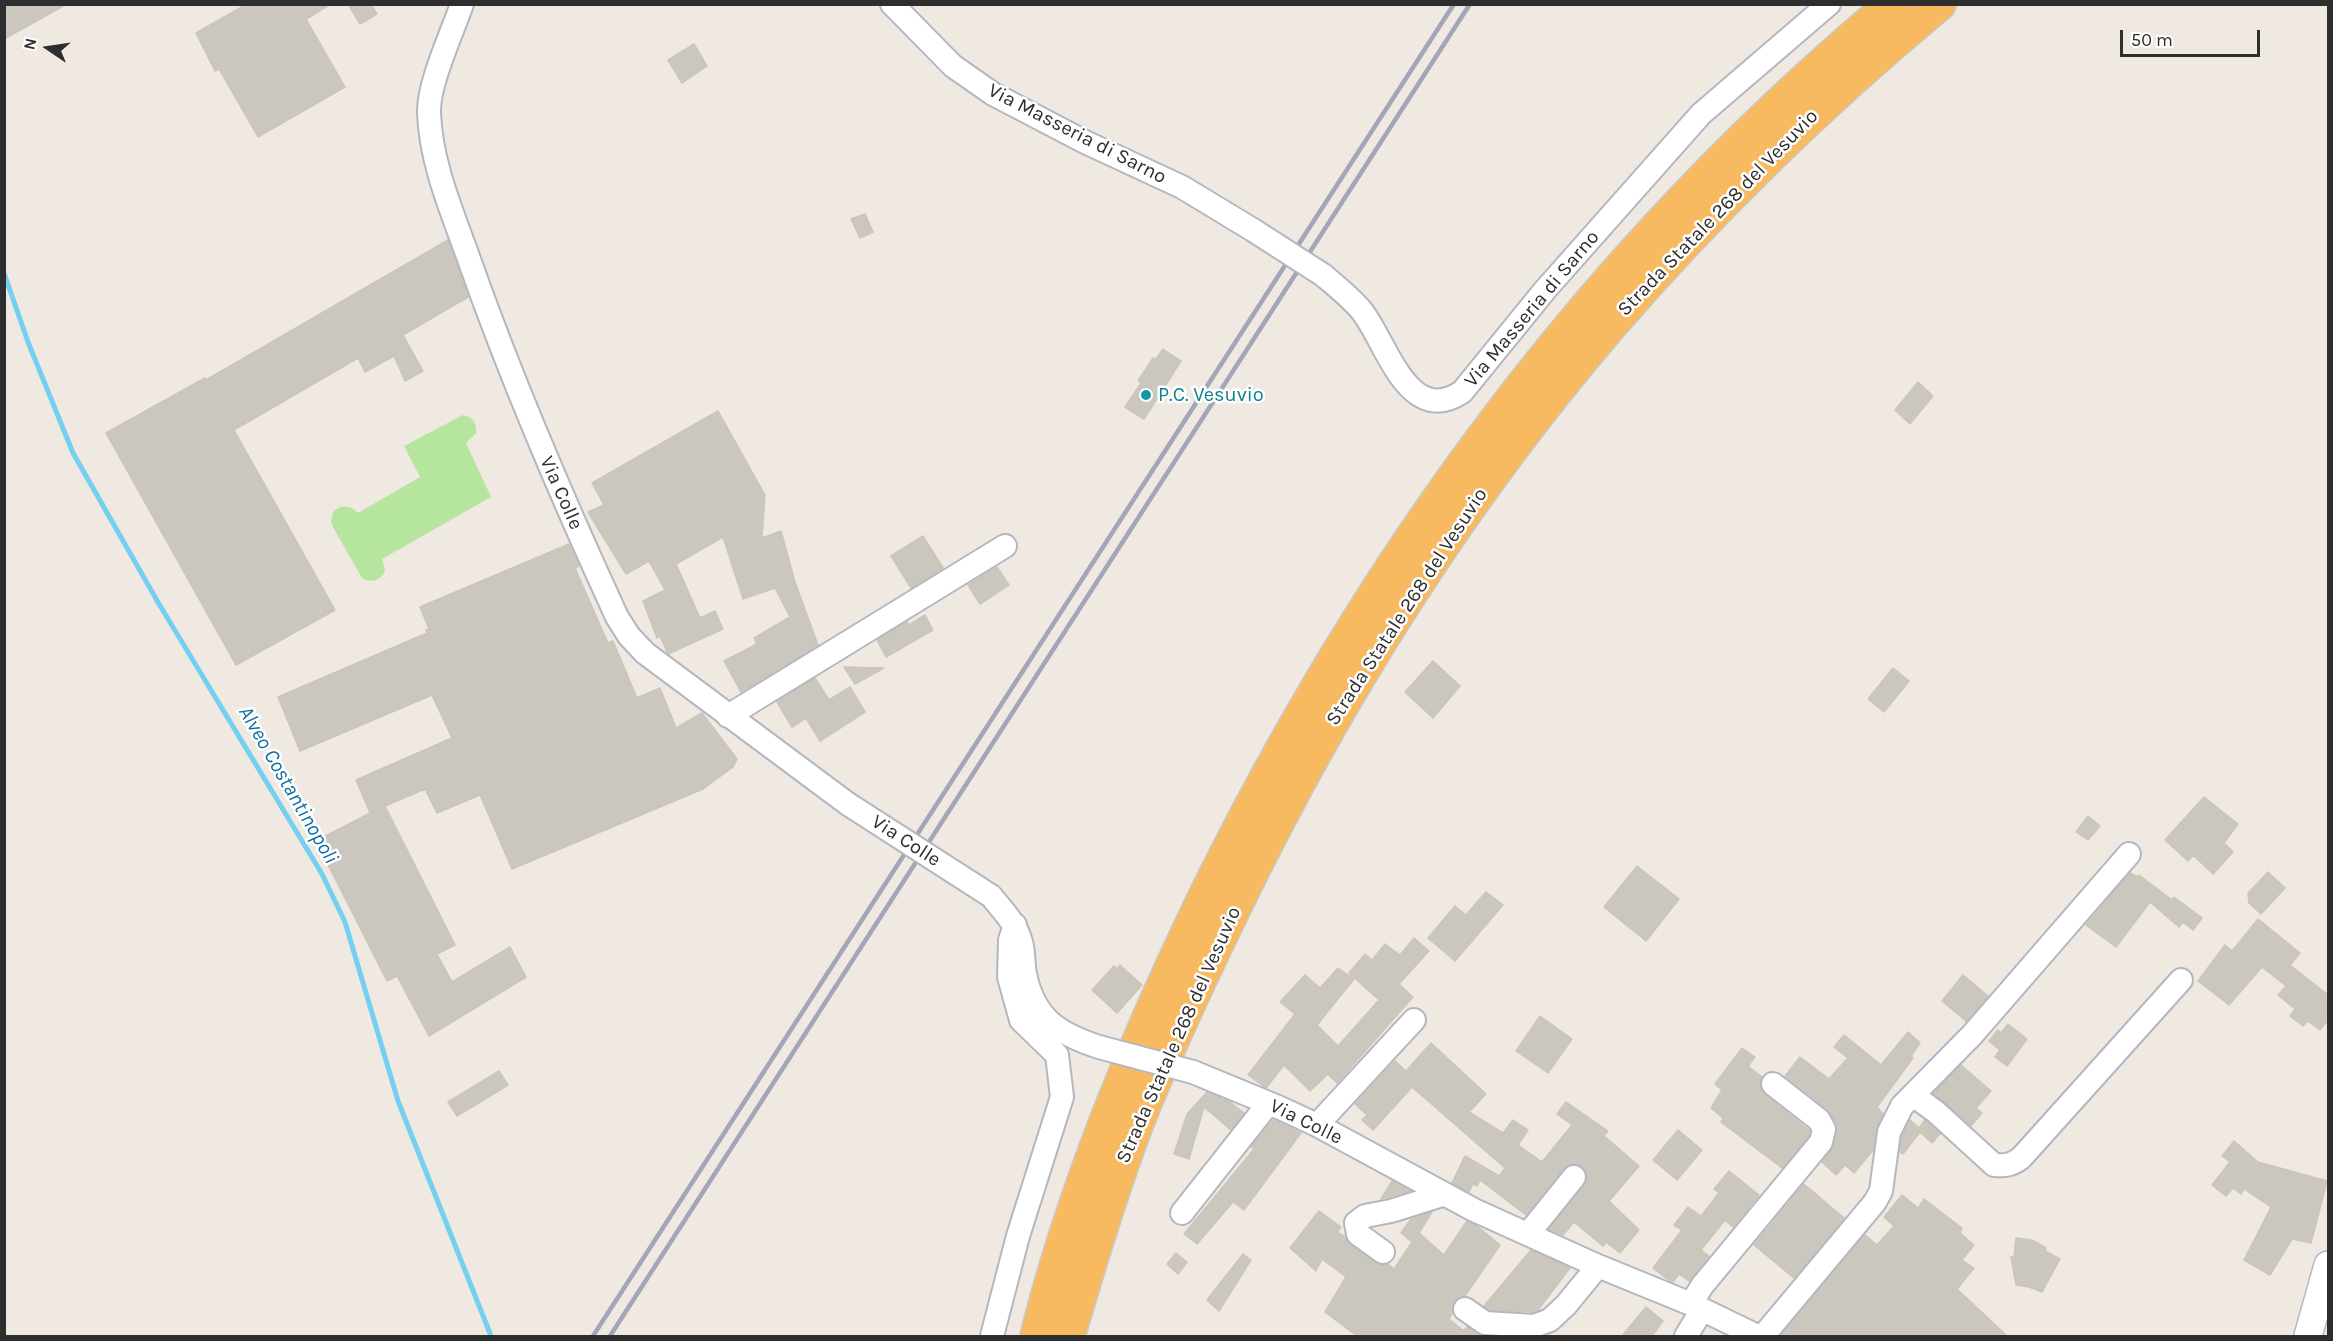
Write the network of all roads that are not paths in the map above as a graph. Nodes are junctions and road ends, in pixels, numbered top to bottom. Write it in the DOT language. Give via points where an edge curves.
graph roads {
  1 [pos="462,4"];
  2 [pos="892,4"];
  3 [pos="1829,4"];
  4 [pos="1892,4"];
  5 [pos="1939,4"];
  6 [pos="1005,546"];
  7 [pos="728,716"];
  8 [pos="2129,854"];
  9 [pos="1015,925"];
  10 [pos="2181,980"];
  11 [pos="1414,1020"];
  12 [pos="1773,1084"];
  13 [pos="1913,1095"];
  14 [pos="1268,1104"];
  15 [pos="1317,1125"];
  16 [pos="1574,1177"];
  17 [pos="1445,1194"];
  18 [pos="1182,1213"];
  19 [pos="1528,1234"];
  20 [pos="1383,1252"];
  21 [pos="2328,1265"];
  22 [pos="1598,1266"];
  23 [pos="1697,1307"];
  24 [pos="1464,1309"];
  25 [pos="992,1336"];
  26 [pos="1036,1336"];
  27 [pos="1068,1336"];
  28 [pos="1686,1336"];
  29 [pos="1757,1336"];
  30 [pos="1762,1336"];
  31 [pos="2308,1336"];
  1 -- 7 [label="street, Via Colle" via="433,88 429,114 442,184 492,324 567,510 623,627 645,653"];
  2 -- 3 [label="street, Via Masseria di Sarno, bridge" via="953,66 993,94 1182,187 1323,275 1362,311 1408,386 1438,400 1451,399 1462,392 1545,290 1701,114"];
  4 -- 26 [label="highway, Strada Statale 268 del Vesuvio" via="1793,91 1685,196 1584,308 1436,500 1379,587 1286,741 1178,954 1110,1112"];
  5 -- 27 [label="highway, Strada Statale 268 del Vesuvio" via="1810,117 1710,215 1615,320 1508,453 1409,596 1315,752 1206,967 1138,1121"];
  6 -- 7 [label="street"];
  7 -- 9 [label="street, Via Colle, bridge" via="848,804 991,896"];
  8 -- 13 [label="street" via="1972,1035"];
  9 -- 14 [label="street, Via Colle, bridge" via="1035,1005 1050,1024 1071,1038 1193,1072"];
  9 -- 25 [label="street" via="1010,940 1009,977 1021,1020 1057,1056 1062,1097 1015,1246"];
  10 -- 13 [label="street" via="2013,1163 1995,1165"];
  11 -- 15 [label="street"];
  12 -- 23 [label="street" via="1819,1120 1824,1129 1821,1142 1702,1286"];
  13 -- 30 [label="street" via="1892,1122 1881,1191 1875,1202"];
  14 -- 15 [label="street, Via Colle"];
  14 -- 18 [label="street"];
  15 -- 17 [label="street, Via Colle"];
  16 -- 19 [label="street"];
  17 -- 19 [label="street, Via Colle"];
  17 -- 20 [label="street" via="1365,1216 1356,1223 1358,1234"];
  19 -- 22 [label="street, Via Colle"];
  21 -- 31 [label="street"];
  22 -- 23 [label="street, Via Colle"];
  22 -- 24 [label="street" via="1566,1305 1550,1320 1534,1326 1491,1325"];
  23 -- 28 [label="street"];
  23 -- 29 [label="street, Via Colle"];
}
